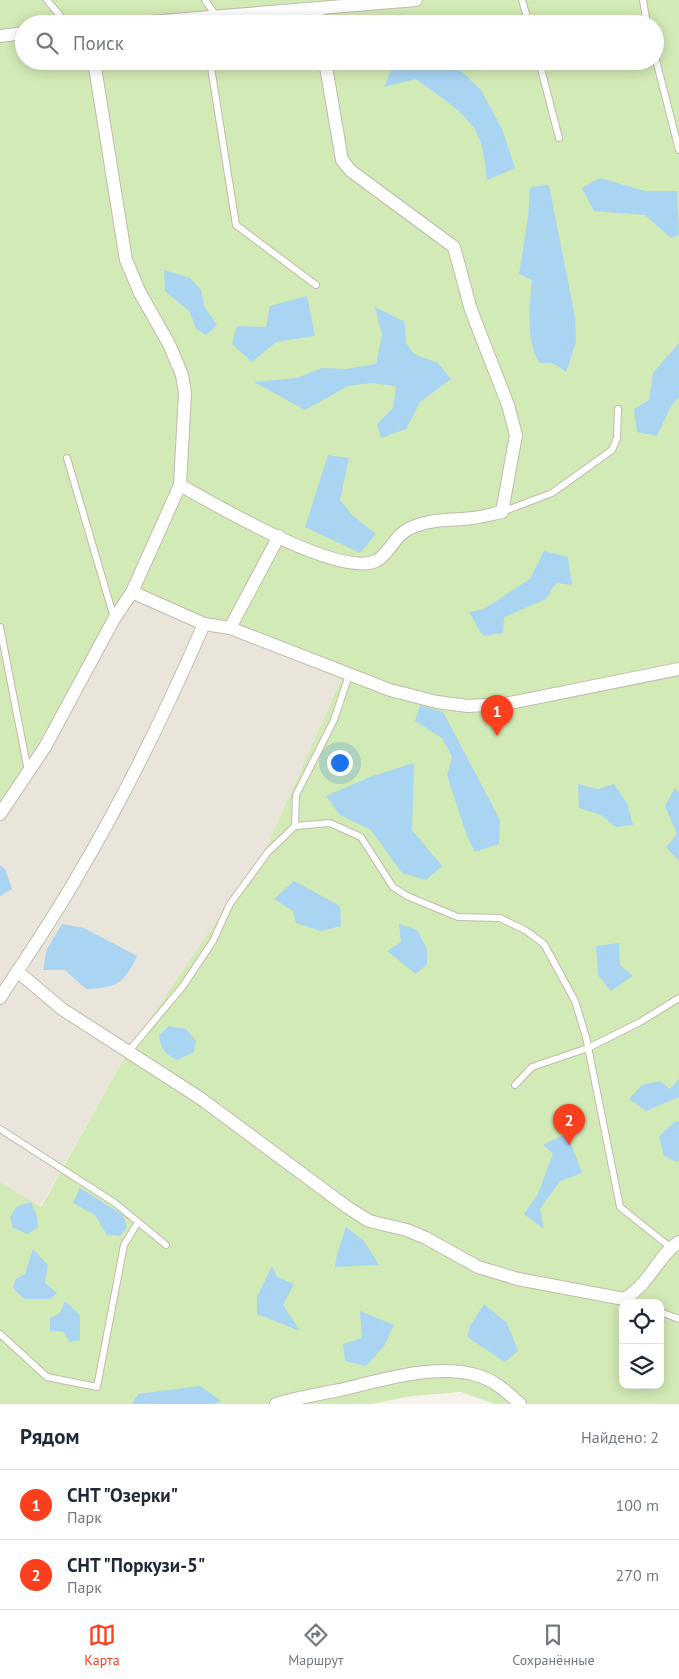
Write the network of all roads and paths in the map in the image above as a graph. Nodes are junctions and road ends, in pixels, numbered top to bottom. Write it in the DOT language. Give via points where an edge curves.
graph roads {
  1 [pos="47,0"];
  2 [pos="205,0"];
  3 [pos="416,0"];
  4 [pos="522,0"];
  5 [pos="643,0"];
  6 [pos="364,2"];
  7 [pos="317,9"];
  8 [pos="60,15"];
  9 [pos="207,15"];
  10 [pos="251,15"];
  11 [pos="318,15"];
  12 [pos="526,15"];
  13 [pos="646,15"];
  14 [pos="15,34"];
  15 [pos="0,36"];
  16 [pos="95,70"];
  17 [pos="211,70"];
  18 [pos="327,70"];
  19 [pos="541,70"];
  20 [pos="659,70"];
  21 [pos="559,138"];
  22 [pos="679,150"];
  23 [pos="316,285"];
  24 [pos="618,409"];
  25 [pos="67,458"];
  26 [pos="180,485"];
  27 [pos="502,512"];
  28 [pos="279,536"];
  29 [pos="132,592"];
  30 [pos="114,619"];
  31 [pos="204,624"];
  32 [pos="0,627"];
  33 [pos="230,628"];
  34 [pos="679,669"];
  35 [pos="350,675"];
  36 [pos="28,772"];
  37 [pos="0,814"];
  38 [pos="295,826"];
  39 [pos="17,971"];
  40 [pos="0,998"];
  41 [pos="679,998"];
  42 [pos="588,1048"];
  43 [pos="128,1053"];
  44 [pos="515,1085"];
  45 [pos="0,1129"];
  46 [pos="138,1222"];
  47 [pos="675,1244"];
  48 [pos="166,1245"];
  49 [pos="620,1299"];
  50 [pos="631,1299"];
  51 [pos="664,1313"];
  52 [pos="679,1319"];
  53 [pos="0,1334"];
  54 [pos="276,1404"];
  55 [pos="520,1404"];
  1 -- 8 [label="lane"];
  2 -- 9 [label="lane"];
  3 -- 6 [label="street"];
  4 -- 12 [label="lane"];
  5 -- 13 [label="lane"];
  6 -- 7 [label="street"];
  7 -- 10 [label="street"];
  7 -- 11 [label="street"];
  14 -- 15 [label="street"];
  16 -- 26 [label="street" via="126,260 182,375 185,393"];
  17 -- 23 [label="lane" via="236,225"];
  18 -- 27 [label="street" via="342,160 351,171 454,247 471,310 508,405 516,435"];
  19 -- 21 [label="lane"];
  20 -- 22 [label="lane"];
  24 -- 27 [label="lane" via="617,438 612,450 552,493"];
  25 -- 30 [label="lane"];
  26 -- 28 [label="street"];
  26 -- 29 [label="street"];
  27 -- 28 [label="street" via="426,522 404,532 376,561 354,564 322,556"];
  28 -- 33 [label="street"];
  29 -- 30 [label="street"];
  29 -- 31 [label="street"];
  30 -- 36 [label="street"];
  31 -- 33 [label="street"];
  31 -- 39 [label="street" via="167,711 134,775 73,884"];
  32 -- 36 [label="lane"];
  33 -- 35 [label="street"];
  34 -- 35 [label="street" via="505,704 468,706 390,690"];
  35 -- 38 [label="lane" via="334,720 296,795"];
  36 -- 37 [label="street"];
  38 -- 42 [label="lane" via="330,823 360,837 393,887 407,896 458,917 500,918 544,944 575,1001"];
  38 -- 43 [label="lane" via="263,859 230,904 213,941 183,986"];
  39 -- 40 [label="street"];
  39 -- 43 [label="street" via="62,1009"];
  41 -- 42 [label="lane"];
  42 -- 44 [label="lane" via="532,1067"];
  42 -- 47 [label="lane" via="620,1207"];
  43 -- 49 [label="street" via="200,1098 369,1221 426,1238 478,1267 518,1279"];
  45 -- 46 [label="lane" via="115,1203"];
  46 -- 48 [label="lane"];
  46 -- 53 [label="lane" via="124,1245 97,1387 47,1378"];
  47 -- 50 [label="street"];
  51 -- 52 [label="lane"];
  54 -- 55 [label="street" via="413,1374 457,1371 482,1376"];
}
